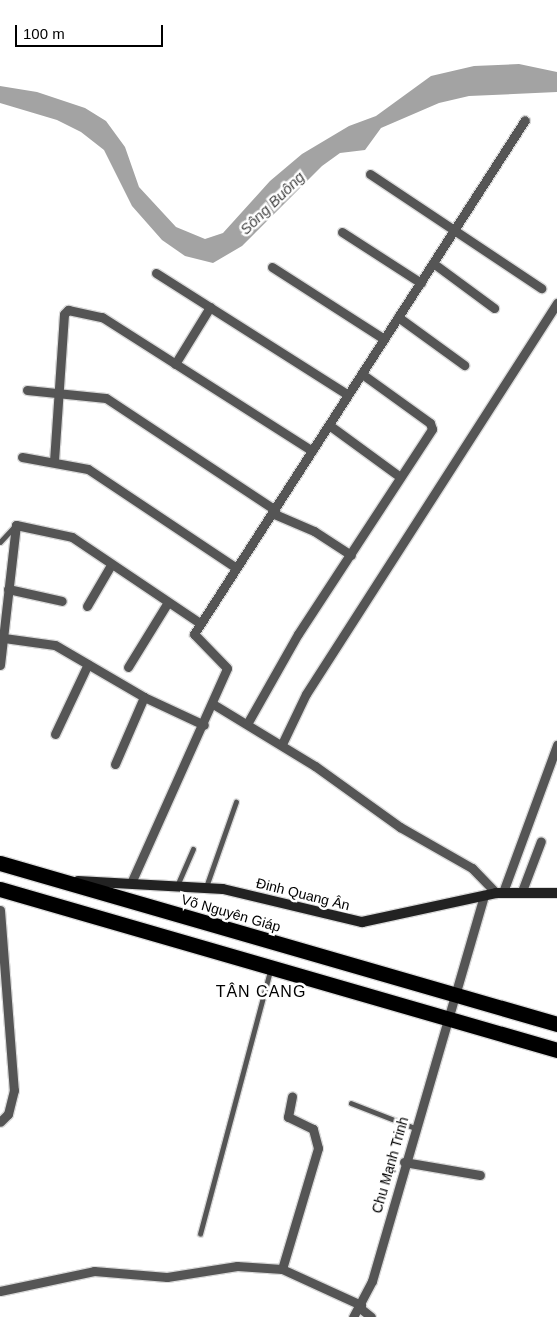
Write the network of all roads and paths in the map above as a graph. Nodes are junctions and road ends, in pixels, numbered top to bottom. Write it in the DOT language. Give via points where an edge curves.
graph roads {
  1 [pos="525,120"];
  2 [pos="370,174"];
  3 [pos="454,230"];
  4 [pos="342,232"];
  5 [pos="433,263"];
  6 [pos="272,267"];
  7 [pos="156,273"];
  8 [pos="421,283"];
  9 [pos="541,288"];
  10 [pos="557,303"];
  11 [pos="210,307"];
  12 [pos="494,308"];
  13 [pos="398,317"];
  14 [pos="384,339"];
  15 [pos="175,364"];
  16 [pos="464,365"];
  17 [pos="362,374"];
  18 [pos="27,390"];
  19 [pos="58,392"];
  20 [pos="348,395"];
  21 [pos="329,425"];
  22 [pos="312,451"];
  23 [pos="22,457"];
  24 [pos="54,461"];
  25 [pos="400,477"];
  26 [pos="274,511"];
  27 [pos="16,525"];
  28 [pos="0,542"];
  29 [pos="351,555"];
  30 [pos="111,564"];
  31 [pos="235,568"];
  32 [pos="8,589"];
  33 [pos="62,602"];
  34 [pos="168,602"];
  35 [pos="87,606"];
  36 [pos="200,623"];
  37 [pos="4,638"];
  38 [pos="88,664"];
  39 [pos="0,665"];
  40 [pos="128,667"];
  41 [pos="144,697"];
  42 [pos="213,704"];
  43 [pos="247,724"];
  44 [pos="204,725"];
  45 [pos="55,734"];
  46 [pos="282,744"];
  47 [pos="557,745"];
  48 [pos="115,764"];
  49 [pos="236,802"];
  50 [pos="541,841"];
  51 [pos="192,849"];
  52 [pos="0,863"];
  53 [pos="41,874"];
  54 [pos="131,883"];
  55 [pos="177,886"];
  56 [pos="206,888"];
  57 [pos="0,889"];
  58 [pos="522,891"];
  59 [pos="500,892"];
  60 [pos="557,893"];
  61 [pos="484,895"];
  62 [pos="0,910"];
  63 [pos="271,967"];
  64 [pos="454,994"];
  65 [pos="449,1019"];
  66 [pos="557,1024"];
  67 [pos="557,1050"];
  68 [pos="292,1096"];
  69 [pos="351,1103"];
  70 [pos="0,1122"];
  71 [pos="414,1128"];
  72 [pos="404,1162"];
  73 [pos="480,1175"];
  74 [pos="200,1234"];
  75 [pos="282,1269"];
  76 [pos="0,1292"];
  77 [pos="361,1306"];
  78 [pos="354,1317"];
  79 [pos="371,1317"];
  1 -- 3 [label="street"];
  2 -- 3 [label="street"];
  3 -- 5 [label="street"];
  3 -- 9 [label="street"];
  4 -- 8 [label="street"];
  5 -- 8 [label="street"];
  5 -- 12 [label="street"];
  6 -- 14 [label="street"];
  7 -- 11 [label="street"];
  8 -- 13 [label="street"];
  10 -- 46 [label="street" via="306,694"];
  11 -- 15 [label="street"];
  11 -- 20 [label="street"];
  13 -- 14 [label="street"];
  13 -- 16 [label="street"];
  14 -- 17 [label="street"];
  15 -- 19 [label="street" via="102,317 64,310"];
  15 -- 22 [label="street"];
  17 -- 20 [label="street"];
  17 -- 25 [label="street" via="433,426"];
  18 -- 19 [label="street"];
  19 -- 24 [label="street"];
  19 -- 26 [label="street" via="106,398"];
  20 -- 21 [label="street"];
  21 -- 22 [label="street"];
  21 -- 25 [label="street"];
  22 -- 26 [label="street"];
  23 -- 24 [label="street"];
  24 -- 31 [label="street" via="75,464 98,475"];
  25 -- 29 [label="street"];
  26 -- 29 [label="street"];
  26 -- 31 [label="street"];
  27 -- 28 [label="lane"];
  27 -- 30 [label="street" via="72,537"];
  27 -- 32 [label="street"];
  29 -- 43 [label="street"];
  30 -- 34 [label="street"];
  30 -- 35 [label="street"];
  31 -- 36 [label="street"];
  32 -- 33 [label="street"];
  32 -- 37 [label="street"];
  34 -- 36 [label="street"];
  34 -- 40 [label="street"];
  36 -- 42 [label="street" via="194,639 227,666"];
  37 -- 38 [label="street" via="55,645"];
  37 -- 39 [label="street"];
  38 -- 41 [label="street"];
  38 -- 45 [label="street"];
  41 -- 44 [label="street"];
  41 -- 48 [label="street"];
  42 -- 43 [label="street"];
  42 -- 44 [label="street"];
  43 -- 46 [label="street"];
  44 -- 54 [label="street"];
  46 -- 59 [label="street" via="394,823 472,868"];
  47 -- 59 [label="street"];
  49 -- 56 [label="lane"];
  50 -- 58 [label="street"];
  51 -- 55 [label="lane"];
  52 -- 53 [label="highway, Võ Nguyên Giáp"];
  53 -- 54 [label="street, Đinh Quang Ân"];
  53 -- 64 [label="highway, Võ Nguyên Giáp"];
  54 -- 55 [label="street, Đinh Quang Ân"];
  55 -- 56 [label="street, Đinh Quang Ân"];
  56 -- 61 [label="street, Đinh Quang Ân" via="362,922"];
  57 -- 63 [label="highway"];
  58 -- 59 [label="street, Đinh Quang Ân"];
  58 -- 60 [label="street, Đinh Quang Ân"];
  59 -- 61 [label="street, Đinh Quang Ân"];
  61 -- 64 [label="street, Chu Mạnh Trinh"];
  62 -- 70 [label="street" via="14,1090 8,1114"];
  63 -- 65 [label="highway"];
  63 -- 74 [label="lane"];
  64 -- 65 [label="street, Chu Mạnh Trinh"];
  64 -- 66 [label="highway, Võ Nguyên Giáp"];
  65 -- 67 [label="highway"];
  65 -- 71 [label="street, Chu Mạnh Trinh"];
  68 -- 75 [label="street" via="288,1118 313,1129 318,1148"];
  69 -- 71 [label="lane"];
  71 -- 72 [label="street, Chu Mạnh Trinh"];
  72 -- 73 [label="street"];
  72 -- 77 [label="street, Chu Mạnh Trinh"];
  75 -- 76 [label="street" via="219,1265 166,1277 94,1271"];
  75 -- 77 [label="street"];
  77 -- 78 [label="street, Chu Mạnh Trinh"];
  77 -- 79 [label="street"];
}
